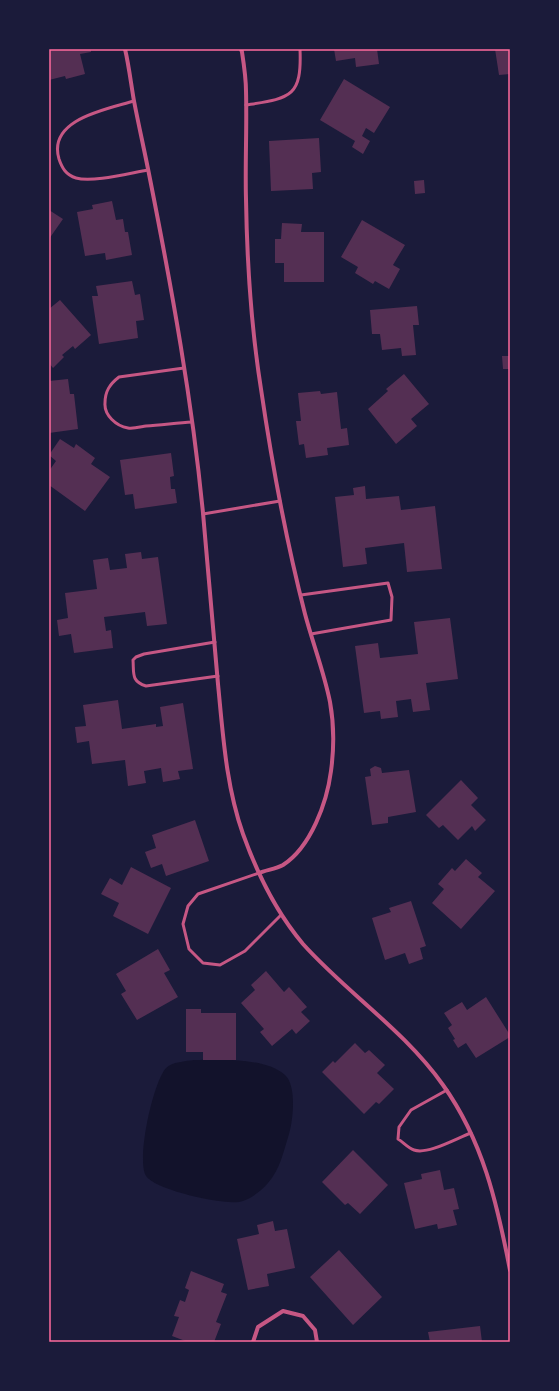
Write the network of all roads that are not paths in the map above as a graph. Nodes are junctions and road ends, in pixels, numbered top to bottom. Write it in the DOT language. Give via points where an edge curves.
graph roads {
  1 [pos="125,49"];
  2 [pos="241,49"];
  3 [pos="300,49"];
  4 [pos="134,101"];
  5 [pos="246,105"];
  6 [pos="148,170"];
  7 [pos="184,368"];
  8 [pos="192,422"];
  9 [pos="280,501"];
  10 [pos="203,514"];
  11 [pos="301,595"];
  12 [pos="311,634"];
  13 [pos="215,642"];
  14 [pos="218,676"];
  15 [pos="258,873"];
  16 [pos="281,915"];
  17 [pos="446,1090"];
  18 [pos="471,1133"];
  19 [pos="510,1270"];
  20 [pos="253,1342"];
  21 [pos="317,1342"];
  1 -- 4 [label="street"];
  2 -- 5 [label="street" via="246,82"];
  3 -- 5 [label="lane" via="301,69 297,85 288,96 276,101"];
  4 -- 6 [label="street"];
  4 -- 6 [label="lane" via="86,116 65,130 58,139 58,156 66,174 88,180"];
  5 -- 9 [label="street" via="250,296 260,387"];
  6 -- 7 [label="street"];
  7 -- 8 [label="street"];
  7 -- 8 [label="lane" via="119,377 112,382 105,395 104,408 111,419 128,428"];
  8 -- 10 [label="street"];
  9 -- 10 [label="lane"];
  9 -- 11 [label="street"];
  10 -- 13 [label="street"];
  11 -- 12 [label="street"];
  11 -- 12 [label="lane" via="388,582 392,597 391,620"];
  12 -- 15 [label="street" via="332,717 333,742 327,794 317,821 295,855 282,866"];
  13 -- 14 [label="street"];
  13 -- 14 [label="lane" via="144,654 133,660 135,680 138,684 146,686"];
  14 -- 15 [label="street" via="223,740 231,791"];
  15 -- 16 [label="street"];
  15 -- 16 [label="lane" via="198,894 188,906 182,924 189,949 203,963 220,965 245,951"];
  16 -- 17 [label="street" via="325,966 402,1037"];
  17 -- 18 [label="street"];
  17 -- 18 [label="lane" via="412,1110 398,1127 398,1139 413,1150 424,1151"];
  18 -- 19 [label="street" via="487,1170"];
  20 -- 21 [label="street" via="258,1327 283,1311 303,1316 315,1330"];
}
